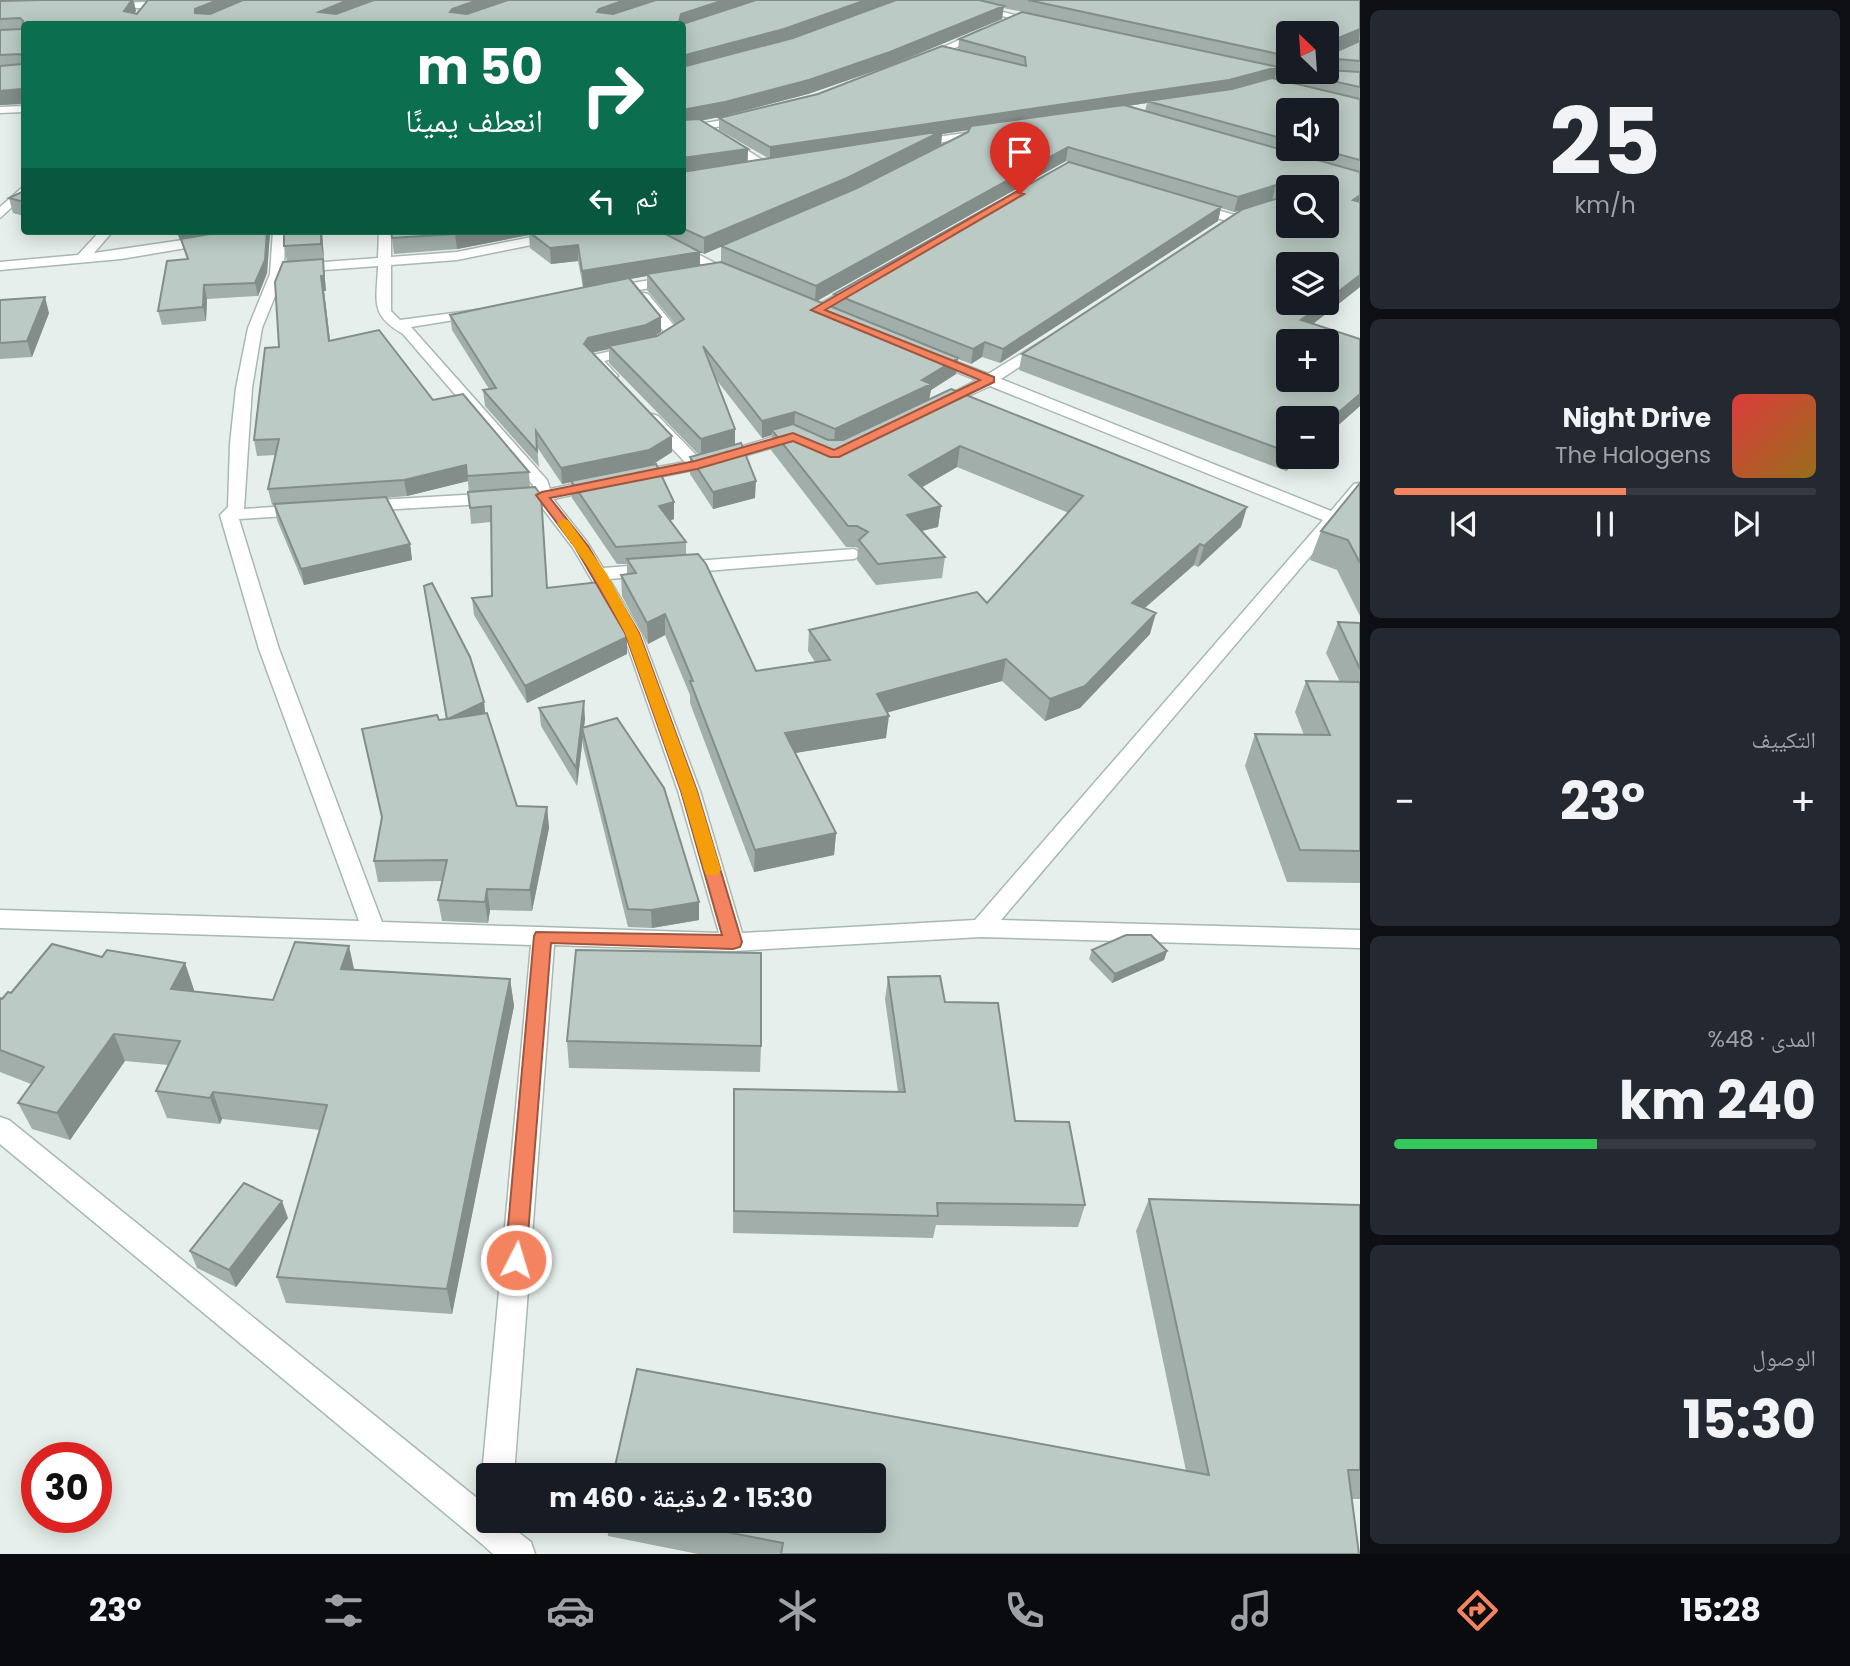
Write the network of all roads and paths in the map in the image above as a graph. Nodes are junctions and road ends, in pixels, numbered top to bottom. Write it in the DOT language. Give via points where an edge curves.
graph roads {
  1 [pos="943,0"];
  2 [pos="972,3"];
  3 [pos="94,6"];
  4 [pos="1019,17"];
  5 [pos="137,21"];
  6 [pos="1045,23"];
  7 [pos="940,51"];
  8 [pos="953,54"];
  9 [pos="916,61"];
  10 [pos="1240,65"];
  11 [pos="1276,73"];
  12 [pos="1339,77"];
  13 [pos="1360,80"];
  14 [pos="1280,84"];
  15 [pos="1272,87"];
  16 [pos="21,109"];
  17 [pos="0,110"];
  18 [pos="758,116"];
  19 [pos="702,128"];
  20 [pos="686,130"];
  21 [pos="1002,131"];
  22 [pos="975,135"];
  23 [pos="903,145"];
  24 [pos="938,154"];
  25 [pos="782,164"];
  26 [pos="768,167"];
  27 [pos="741,171"];
  28 [pos="21,193"];
  29 [pos="1182,203"];
  30 [pos="0,214"];
  31 [pos="1235,220"];
  32 [pos="103,235"];
  33 [pos="279,235"];
  34 [pos="385,235"];
  35 [pos="560,235"];
  36 [pos="649,235"];
  37 [pos="228,237"];
  38 [pos="82,259"];
  39 [pos="383,262"];
  40 [pos="0,266"];
  41 [pos="705,269"];
  42 [pos="277,270"];
  43 [pos="876,276"];
  44 [pos="746,281"];
  45 [pos="635,287"];
  46 [pos="595,293"];
  47 [pos="489,310"];
  48 [pos="817,310"];
  49 [pos="397,325"];
  50 [pos="1060,334"];
  51 [pos="915,350"];
  52 [pos="990,380"];
  53 [pos="622,388"];
  54 [pos="641,407"];
  55 [pos="918,414"];
  56 [pos="814,446"];
  57 [pos="697,465"];
  58 [pos="1360,488"];
  59 [pos="542,495"];
  60 [pos="351,507"];
  61 [pos="324,509"];
  62 [pos="229,514"];
  63 [pos="1334,519"];
  64 [pos="854,554"];
  65 [pos="600,574"];
  66 [pos="0,919"];
  67 [pos="981,928"];
  68 [pos="374,932"];
  69 [pos="543,936"];
  70 [pos="1360,939"];
  71 [pos="733,942"];
  72 [pos="0,1128"];
  73 [pos="499,1463"];
  74 [pos="476,1512"];
  75 [pos="500,1533"];
  76 [pos="519,1554"];
  1 -- 2 [label="street"];
  2 -- 4 [label="street"];
  3 -- 5 [label="street" via="148,5"];
  4 -- 6 [label="street"];
  4 -- 7 [label="street"];
  7 -- 8 [label="street"];
  7 -- 9 [label="street"];
  10 -- 11 [label="street"];
  12 -- 13 [label="street"];
  14 -- 15 [label="street"];
  16 -- 17 [label="street"];
  18 -- 19 [label="street"];
  19 -- 20 [label="street"];
  19 -- 26 [label="street"];
  21 -- 22 [label="street"];
  22 -- 23 [label="street"];
  22 -- 24 [label="street"];
  25 -- 26 [label="street"];
  26 -- 27 [label="street"];
  28 -- 30 [label="street"];
  29 -- 31 [label="street"];
  32 -- 38 [label="street"];
  33 -- 42 [label="street"];
  34 -- 39 [label="street"];
  35 -- 39 [label="street" via="457,256"];
  36 -- 41 [label="street"];
  37 -- 38 [label="street"];
  38 -- 40 [label="street"];
  39 -- 42 [label="street"];
  39 -- 49 [label="street" via="384,312"];
  41 -- 44 [label="street"];
  41 -- 45 [label="street"];
  42 -- 62 [label="street" via="255,328 240,421 236,508"];
  43 -- 48 [label="street"];
  45 -- 46 [label="street"];
  45 -- 53 [label="street" via="674,334 652,346 594,359"];
  47 -- 49 [label="street"];
  49 -- 59 [label="street" via="408,331 493,426 541,484"];
  50 -- 52 [label="street"];
  51 -- 52 [label="street"];
  52 -- 55 [label="street"];
  52 -- 63 [label="street"];
  54 -- 57 [label="street"];
  56 -- 57 [label="street" via="793,436"];
  57 -- 59 [label="street"];
  58 -- 63 [label="street"];
  59 -- 60 [label="street"];
  59 -- 65 [label="street"];
  61 -- 62 [label="street"];
  62 -- 68 [label="street" via="270,649"];
  63 -- 67 [label="street"];
  64 -- 65 [label="street"];
  65 -- 71 [label="street" via="632,633 689,791"];
  66 -- 68 [label="street"];
  67 -- 70 [label="street"];
  67 -- 71 [label="street"];
  68 -- 69 [label="street"];
  69 -- 71 [label="street"];
  69 -- 73 [label="street"];
  72 -- 74 [label="street"];
  75 -- 76 [label="street"];
}
